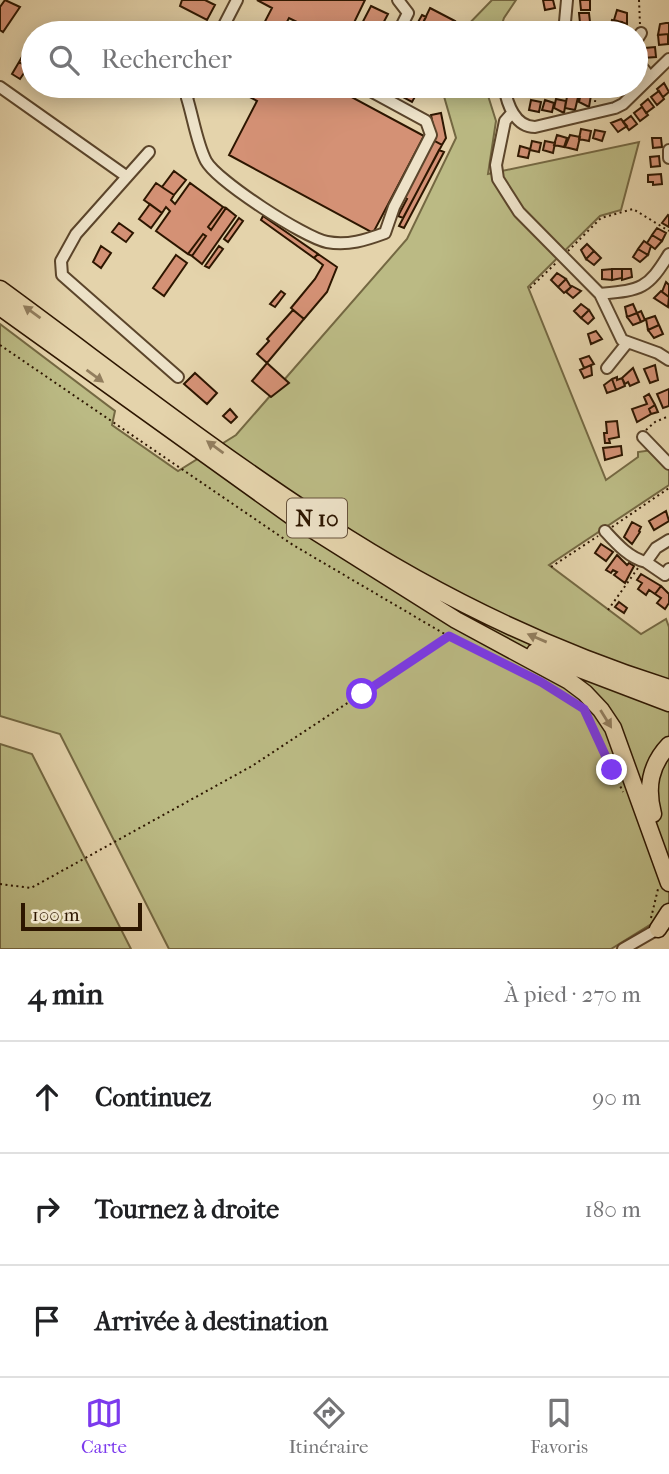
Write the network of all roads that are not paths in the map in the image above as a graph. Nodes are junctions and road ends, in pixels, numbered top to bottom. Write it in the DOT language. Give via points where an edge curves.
graph roads {
  1 [pos="237,0"];
  2 [pos="398,0"];
  3 [pos="567,0"];
  4 [pos="226,21"];
  5 [pos="404,21"];
  6 [pos="565,21"];
  7 [pos="669,59"];
  8 [pos="648,75"];
  9 [pos="650,77"];
  10 [pos="0,86"];
  11 [pos="187,98"];
  12 [pos="384,98"];
  13 [pos="508,98"];
  14 [pos="629,98"];
  15 [pos="512,113"];
  16 [pos="669,150"];
  17 [pos="149,152"];
  18 [pos="669,158"];
  19 [pos="126,176"];
  20 [pos="669,254"];
  21 [pos="0,289"];
  22 [pos="600,294"];
  23 [pos="0,307"];
  24 [pos="627,343"];
  25 [pos="669,360"];
  26 [pos="607,368"];
  27 [pos="178,377"];
  28 [pos="643,437"];
  29 [pos="669,464"];
  30 [pos="605,531"];
  31 [pos="669,540"];
  32 [pos="656,548"];
  33 [pos="644,561"];
  34 [pos="669,569"];
  35 [pos="408,589"];
  36 [pos="567,650"];
  37 [pos="669,682"];
  38 [pos="669,688"];
  39 [pos="669,702"];
  40 [pos="669,745"];
  41 [pos="669,863"];
  42 [pos="664,886"];
  43 [pos="669,912"];
  44 [pos="657,930"];
  45 [pos="623,949"];
  1 -- 4 [label="street"];
  2 -- 5 [label="street" via="408,13"];
  3 -- 6 [label="street"];
  7 -- 9 [label="street"];
  8 -- 9 [label="street"];
  10 -- 19 [label="street"];
  11 -- 12 [label="street" via="206,161 222,180 310,237 358,243 385,233 431,135 426,121"];
  13 -- 15 [label="street"];
  14 -- 15 [label="street" via="593,114 536,127 527,127"];
  15 -- 22 [label="street" via="505,121 496,165 498,179 519,212"];
  16 -- 18 [label="street"];
  17 -- 19 [label="street"];
  19 -- 27 [label="street" via="76,234 61,261 62,275"];
  20 -- 22 [label="street" via="641,288"];
  36 -- 21 [label="highway, N 10, one-way" via="469,606 328,526"];
  22 -- 24 [label="street" via="618,335"];
  23 -- 35 [label="highway, N 10, one-way" via="241,481"];
  24 -- 25 [label="street"];
  24 -- 26 [label="street"];
  28 -- 29 [label="street"];
  30 -- 33 [label="street" via="618,546"];
  31 -- 32 [label="street"];
  32 -- 33 [label="street"];
  32 -- 34 [label="street"];
  33 -- 34 [label="street" via="665,575"];
  35 -- 39 [label="highway, N 10" via="543,656"];
  35 -- 42 [label="highway, one-way" via="569,681 601,710 613,728"];
  36 -- 37 [label="highway"];
  36 -- 38 [label="highway, N 10"];
  40 -- 41 [label="highway" via="652,771 649,791"];
  43 -- 44 [label="highway"];
  44 -- 45 [label="street"];
}
